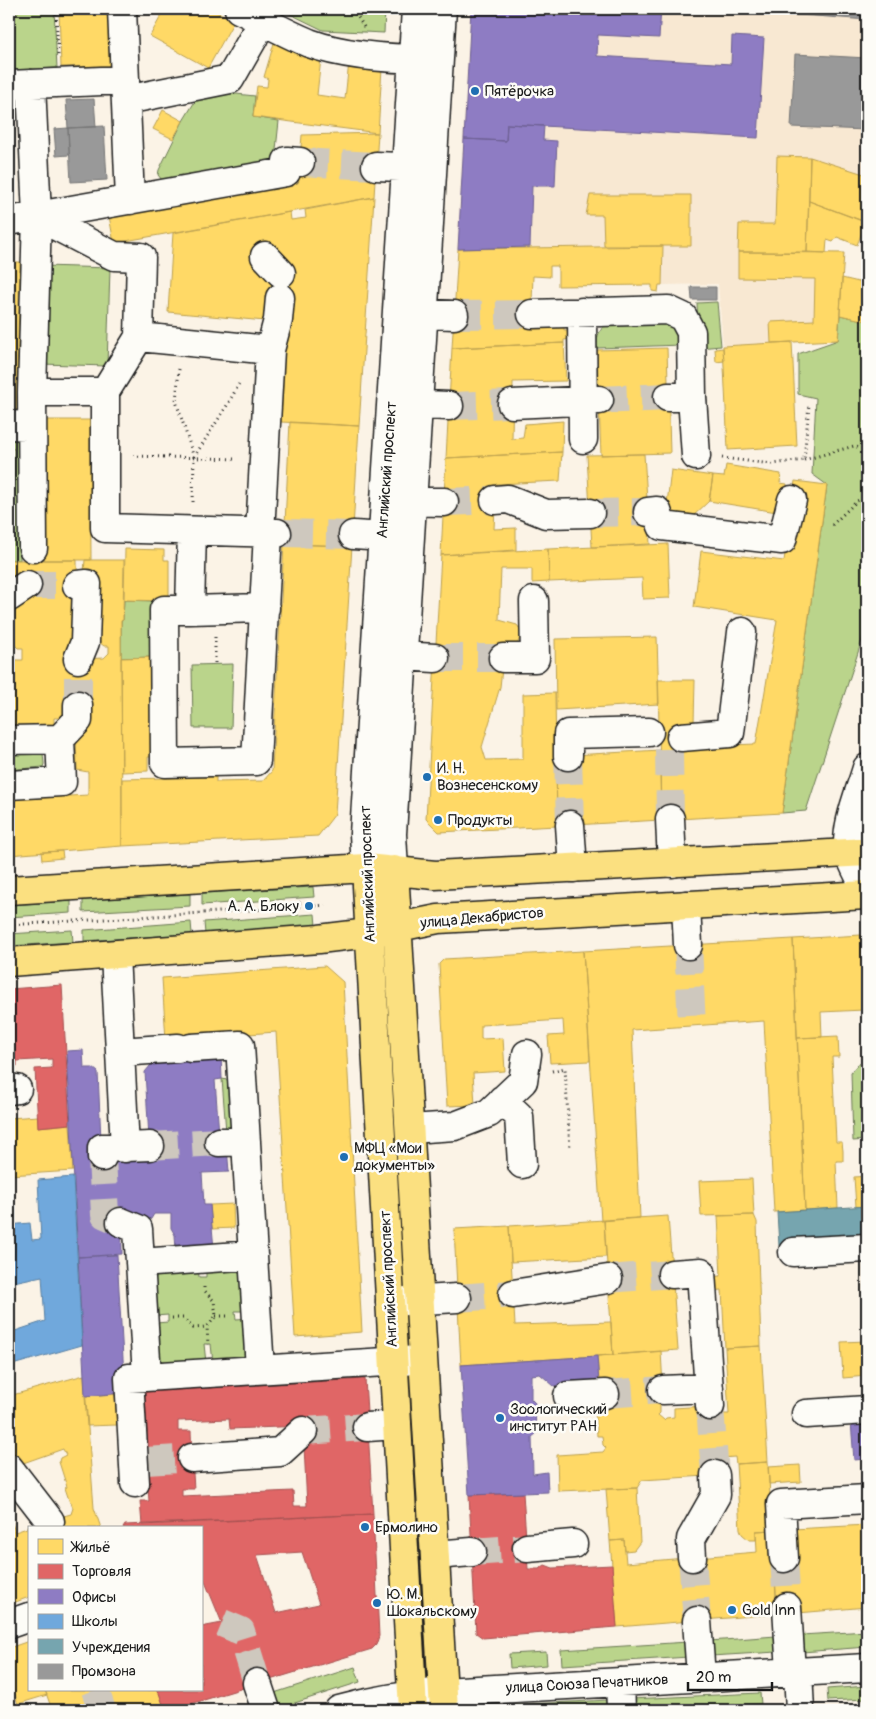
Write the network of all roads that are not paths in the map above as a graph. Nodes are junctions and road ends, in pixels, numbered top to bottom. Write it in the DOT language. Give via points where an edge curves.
graph roads {
  1 [pos="122,9"];
  2 [pos="239,9"];
  3 [pos="416,9"];
  4 [pos="442,9"];
  5 [pos="254,37"];
  6 [pos="412,59"];
  7 [pos="439,59"];
  8 [pos="20,84"];
  9 [pos="126,90"];
  10 [pos="300,162"];
  11 [pos="376,166"];
  12 [pos="406,168"];
  13 [pos="432,168"];
  14 [pos="130,200"];
  15 [pos="36,216"];
  16 [pos="9,221"];
  17 [pos="275,276"];
  18 [pos="582,312"];
  19 [pos="396,313"];
  20 [pos="424,314"];
  21 [pos="532,314"];
  22 [pos="454,315"];
  23 [pos="139,337"];
  24 [pos="257,348"];
  25 [pos="32,392"];
  26 [pos="105,392"];
  27 [pos="591,400"];
  28 [pos="391,404"];
  29 [pos="512,404"];
  30 [pos="418,405"];
  31 [pos="449,406"];
  32 [pos="20,425"];
  33 [pos="583,439"];
  34 [pos="696,456"];
  35 [pos="495,500"];
  36 [pos="792,500"];
  37 [pos="384,501"];
  38 [pos="412,502"];
  39 [pos="444,502"];
  40 [pos="648,512"];
  41 [pos="590,513"];
  42 [pos="192,531"];
  43 [pos="271,533"];
  44 [pos="353,535"];
  45 [pos="382,537"];
  46 [pos="410,538"];
  47 [pos="33,548"];
  48 [pos="77,585"];
  49 [pos="534,600"];
  50 [pos="264,608"];
  51 [pos="190,610"];
  52 [pos="742,632"];
  53 [pos="375,655"];
  54 [pos="403,656"];
  55 [pos="435,658"];
  56 [pos="503,658"];
  57 [pos="78,659"];
  58 [pos="78,705"];
  59 [pos="649,732"];
  60 [pos="681,737"];
  61 [pos="60,739"];
  62 [pos="9,740"];
  63 [pos="568,756"];
  64 [pos="867,768"];
  65 [pos="9,785"];
  66 [pos="670,820"];
  67 [pos="570,825"];
  68 [pos="858,852"];
  69 [pos="672,863"];
  70 [pos="366,868"];
  71 [pos="573,868"];
  72 [pos="394,870"];
  73 [pos="9,890"];
  74 [pos="867,894"];
  75 [pos="686,905"];
  76 [pos="398,927"];
  77 [pos="369,933"];
  78 [pos="688,945"];
  79 [pos="114,955"];
  80 [pos="9,962"];
  81 [pos="120,1052"];
  82 [pos="527,1054"];
  83 [pos="502,1100"];
  84 [pos="410,1129"];
  85 [pos="126,1150"];
  86 [pos="522,1164"];
  87 [pos="121,1222"];
  88 [pos="867,1248"];
  89 [pos="793,1252"];
  90 [pos="253,1255"];
  91 [pos="140,1262"];
  92 [pos="672,1274"];
  93 [pos="608,1279"];
  94 [pos="513,1294"];
  95 [pos="457,1298"];
  96 [pos="420,1301"];
  97 [pos="390,1302"];
  98 [pos="423,1359"];
  99 [pos="394,1361"];
  100 [pos="260,1369"];
  101 [pos="147,1376"];
  102 [pos="663,1390"];
  103 [pos="605,1394"];
  104 [pos="568,1396"];
  105 [pos="867,1410"];
  106 [pos="806,1414"];
  107 [pos="397,1425"];
  108 [pos="367,1427"];
  109 [pos="303,1431"];
  110 [pos="192,1458"];
  111 [pos="9,1468"];
  112 [pos="138,1468"];
  113 [pos="715,1475"];
  114 [pos="867,1499"];
  115 [pos="50,1520"];
  116 [pos="573,1544"];
  117 [pos="527,1548"];
  118 [pos="472,1552"];
  119 [pos="435,1555"];
  120 [pos="692,1557"];
  121 [pos="784,1558"];
  122 [pos="787,1607"];
  123 [pos="28,1617"];
  124 [pos="697,1621"];
  125 [pos="9,1624"];
  126 [pos="867,1668"];
  127 [pos="794,1672"];
  128 [pos="701,1677"];
  129 [pos="620,1682"];
  130 [pos="258,1683"];
  131 [pos="443,1701"];
  132 [pos="413,1702"];
  133 [pos="266,1710"];
  134 [pos="339,1710"];
  135 [pos="621,1710"];
  136 [pos="800,1710"];
  1 -- 9 [label="street"];
  2 -- 6 [label="street" via="309,43 337,51"];
  3 -- 6 [label="street, Английский проспект"];
  4 -- 7 [label="street, Английский проспект"];
  5 -- 9 [label="street" via="230,79"];
  6 -- 7 [label="street"];
  6 -- 12 [label="street, Английский проспект"];
  7 -- 13 [label="street, Английский проспект"];
  8 -- 9 [label="street" via="59,83"];
  8 -- 15 [label="street"];
  9 -- 14 [label="street"];
  10 -- 14 [label="street" via="287,161 286,172"];
  11 -- 12 [label="street"];
  12 -- 13 [label="street"];
  12 -- 19 [label="street, Английский проспект"];
  13 -- 20 [label="street, Английский проспект"];
  14 -- 15 [label="street"];
  15 -- 16 [label="street"];
  15 -- 23 [label="street" via="114,256 141,257"];
  15 -- 25 [label="street"];
  17 -- 24 [label="street" via="278,320"];
  18 -- 21 [label="street"];
  18 -- 27 [label="street"];
  18 -- 34 [label="street" via="668,310 683,317 691,332 680,397"];
  19 -- 20 [label="street"];
  19 -- 28 [label="street, Английский проспект"];
  20 -- 22 [label="street"];
  20 -- 30 [label="street, Английский проспект"];
  23 -- 24 [label="street"];
  23 -- 26 [label="street"];
  24 -- 43 [label="street"];
  25 -- 26 [label="street"];
  25 -- 32 [label="street"];
  26 -- 42 [label="street" via="105,528"];
  27 -- 29 [label="street"];
  27 -- 33 [label="street"];
  28 -- 30 [label="street"];
  28 -- 37 [label="street, Английский проспект"];
  30 -- 31 [label="street"];
  30 -- 38 [label="street, Английский проспект"];
  32 -- 47 [label="street"];
  35 -- 41 [label="street" via="508,499 546,514"];
  36 -- 40 [label="street" via="782,540 662,526 657,511"];
  37 -- 38 [label="street"];
  37 -- 45 [label="street, Английский проспект"];
  38 -- 39 [label="street"];
  38 -- 46 [label="street, Английский проспект"];
  42 -- 43 [label="street"];
  42 -- 51 [label="street"];
  43 -- 50 [label="street"];
  44 -- 45 [label="street"];
  45 -- 46 [label="street"];
  45 -- 53 [label="street, Английский проспект"];
  46 -- 54 [label="street, Английский проспект"];
  48 -- 57 [label="street" via="87,584 85,642"];
  49 -- 56 [label="street" via="535,658"];
  50 -- 51 [label="street"];
  50 -- 51 [label="street" via="256,761 165,763 164,610"];
  52 -- 60 [label="street" via="730,733"];
  53 -- 54 [label="street"];
  53 -- 70 [label="street, Английский проспект" via="364,834"];
  54 -- 55 [label="street"];
  54 -- 72 [label="street, Английский проспект" via="392,834"];
  58 -- 61 [label="street" via="78,720"];
  59 -- 63 [label="street" via="568,734"];
  61 -- 62 [label="street"];
  61 -- 65 [label="street" via="62,782"];
  64 -- 68 [label="street" via="850,824"];
  66 -- 69 [label="street"];
  67 -- 71 [label="street"];
  68 -- 69 [label="main road"];
  68 -- 74 [label="street"];
  69 -- 71 [label="main road"];
  70 -- 72 [label="main road"];
  70 -- 73 [label="main road"];
  70 -- 77 [label="main road, Английский проспект"];
  71 -- 72 [label="main road" via="435,875"];
  72 -- 76 [label="main road, Английский проспект"];
  74 -- 75 [label="main road, улица Декабристов"];
  75 -- 76 [label="main road, улица Декабристов" via="438,919"];
  75 -- 78 [label="street"];
  76 -- 77 [label="main road, улица Декабристов"];
  76 -- 84 [label="main road, Английский проспект"];
  77 -- 79 [label="main road, улица Декабристов"];
  77 -- 97 [label="main road, Английский проспект"];
  79 -- 80 [label="main road, улица Декабристов"];
  79 -- 81 [label="street"];
  81 -- 85 [label="street"];
  81 -- 90 [label="street" via="240,1045 232,1142"];
  82 -- 83 [label="street" via="523,1081"];
  83 -- 84 [label="street" via="488,1113 455,1126"];
  83 -- 86 [label="street" via="519,1116"];
  84 -- 96 [label="main road, Английский проспект"];
  87 -- 91 [label="street" via="138,1229"];
  88 -- 89 [label="street"];
  90 -- 91 [label="street"];
  90 -- 100 [label="street"];
  91 -- 101 [label="street"];
  92 -- 102 [label="street" via="701,1272 710,1397"];
  93 -- 94 [label="street"];
  95 -- 96 [label="street"];
  96 -- 97 [label="street"];
  96 -- 98 [label="main road, Английский проспект"];
  97 -- 99 [label="main road, Английский проспект"];
  98 -- 99 [label="street"];
  98 -- 119 [label="main road, Английский проспект"];
  99 -- 100 [label="street"];
  99 -- 107 [label="main road, Английский проспект"];
  100 -- 101 [label="street"];
  101 -- 112 [label="street" via="128,1378"];
  103 -- 104 [label="street"];
  105 -- 106 [label="street"];
  107 -- 108 [label="street"];
  107 -- 132 [label="main road, Английский проспект"];
  109 -- 110 [label="street" via="280,1452"];
  111 -- 115 [label="street"];
  113 -- 120 [label="street" via="716,1495 691,1539"];
  114 -- 121 [label="street" via="781,1504"];
  116 -- 117 [label="street"];
  118 -- 119 [label="street"];
  119 -- 131 [label="main road, Английский проспект"];
  122 -- 127 [label="street"];
  123 -- 125 [label="street"];
  124 -- 128 [label="street"];
  126 -- 127 [label="street, улица Союза Печатников"];
  127 -- 128 [label="street, улица Союза Печатников"];
  127 -- 136 [label="street"];
  128 -- 129 [label="street, улица Союза Печатников"];
  129 -- 131 [label="street, улица Союза Печатников"];
  129 -- 135 [label="street"];
  130 -- 133 [label="street"];
  131 -- 132 [label="street, улица Союза Печатников"];
  132 -- 134 [label="street, улица Союза Печатников" via="368,1701"];
}
